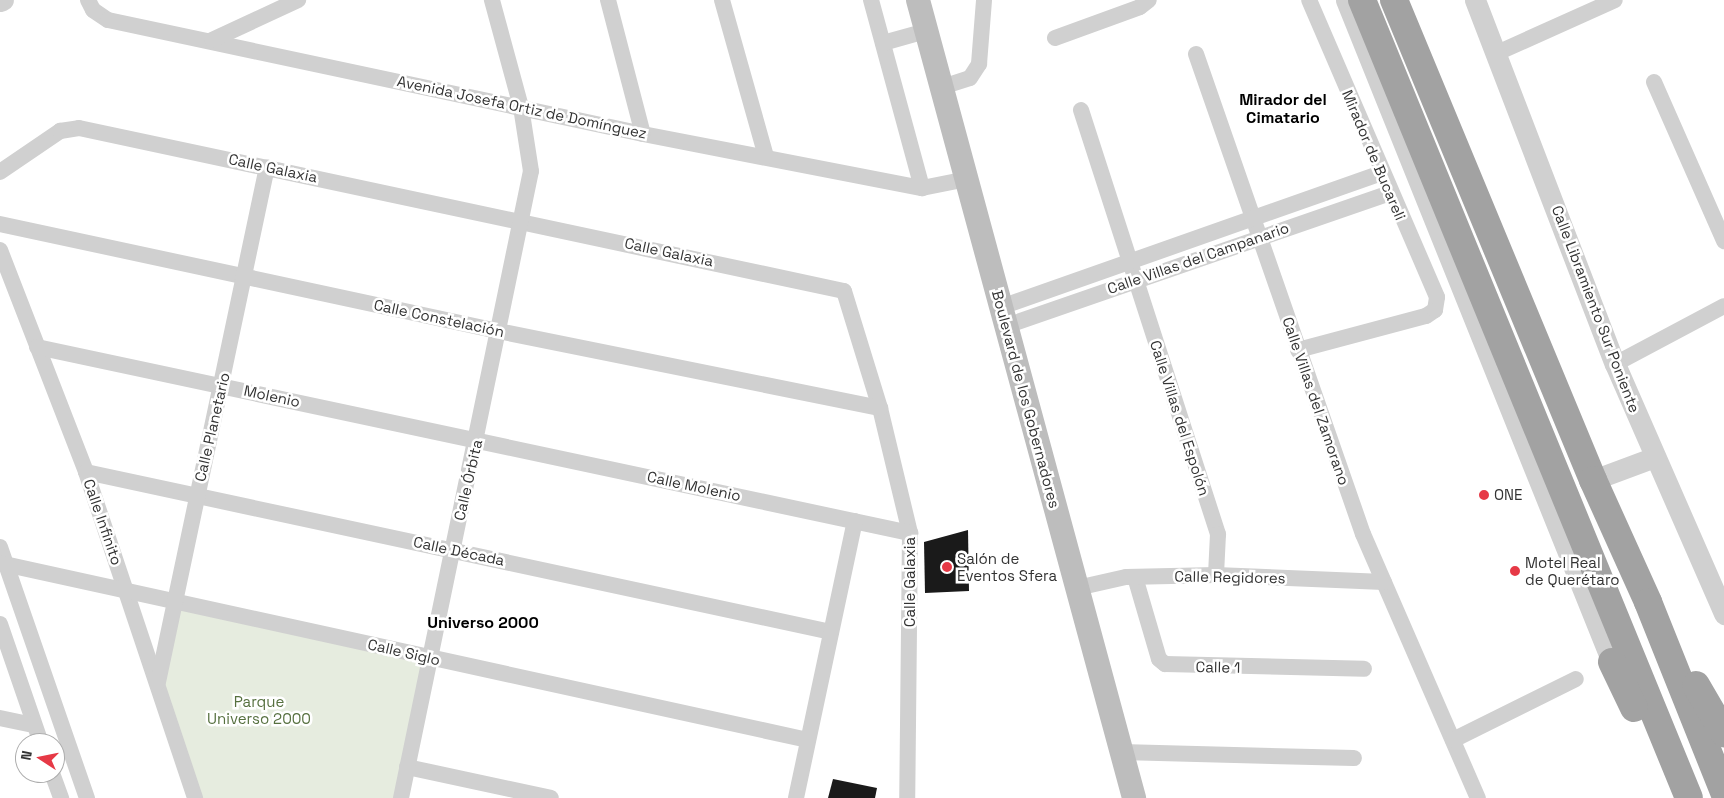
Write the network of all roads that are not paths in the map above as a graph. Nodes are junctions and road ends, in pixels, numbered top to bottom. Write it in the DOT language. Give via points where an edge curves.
graph roads {
  1 [pos="88,0"];
  2 [pos="298,0"];
  3 [pos="492,0"];
  4 [pos="608,0"];
  5 [pos="722,0"];
  6 [pos="871,0"];
  7 [pos="918,0"];
  8 [pos="984,0"];
  9 [pos="1149,0"];
  10 [pos="1309,0"];
  11 [pos="1346,0"];
  12 [pos="1362,0"];
  13 [pos="1394,0"];
  14 [pos="1476,0"];
  15 [pos="1615,0"];
  16 [pos="926,31"];
  17 [pos="1055,38"];
  18 [pos="212,40"];
  19 [pos="883,43"];
  20 [pos="1497,53"];
  21 [pos="1196,54"];
  22 [pos="1654,82"];
  23 [pos="942,87"];
  24 [pos="521,107"];
  25 [pos="1081,110"];
  26 [pos="1391,111"];
  27 [pos="643,134"];
  28 [pos="766,157"];
  29 [pos="267,167"];
  30 [pos="0,172"];
  31 [pos="1381,173"];
  32 [pos="966,179"];
  33 [pos="922,188"];
  34 [pos="1390,193"];
  35 [pos="1252,219"];
  36 [pos="522,220"];
  37 [pos="0,224"];
  38 [pos="1258,236"];
  39 [pos="1724,241"];
  40 [pos="0,250"];
  41 [pos="1130,262"];
  42 [pos="244,276"];
  43 [pos="1136,279"];
  44 [pos="1724,306"];
  45 [pos="1004,317"];
  46 [pos="498,331"];
  47 [pos="36,346"];
  48 [pos="1298,350"];
  49 [pos="1615,364"];
  50 [pos="222,385"];
  51 [pos="880,408"];
  52 [pos="477,440"];
  53 [pos="1655,457"];
  54 [pos="86,472"];
  55 [pos="1592,480"];
  56 [pos="197,494"];
  57 [pos="855,521"];
  58 [pos="910,532"];
  59 [pos="0,547"];
  60 [pos="452,550"];
  61 [pos="3,563"];
  62 [pos="1216,575"];
  63 [pos="1135,577"];
  64 [pos="1384,582"];
  65 [pos="1077,588"];
  66 [pos="8,590"];
  67 [pos="127,591"];
  68 [pos="174,601"];
  69 [pos="1648,602"];
  70 [pos="1724,614"];
  71 [pos="0,624"];
  72 [pos="831,632"];
  73 [pos="430,658"];
  74 [pos="1612,662"];
  75 [pos="1364,670"];
  76 [pos="1576,679"];
  77 [pos="158,687"];
  78 [pos="0,718"];
  79 [pos="34,725"];
  80 [pos="37,733"];
  81 [pos="1724,733"];
  82 [pos="808,740"];
  83 [pos="1453,740"];
  84 [pos="1666,741"];
  85 [pos="1121,752"];
  86 [pos="1354,758"];
  87 [pos="407,767"];
  88 [pos="55,783"];
  89 [pos="1724,792"];
  90 [pos="60,798"];
  91 [pos="87,798"];
  92 [pos="195,798"];
  93 [pos="400,798"];
  94 [pos="551,798"];
  95 [pos="796,798"];
  96 [pos="907,798"];
  97 [pos="1134,798"];
  98 [pos="1478,798"];
  99 [pos="1676,798"];
  100 [pos="1689,798"];
  1 -- 18 [label="street, Avenida Josefa Ortiz de Domínguez" via="100,17"];
  2 -- 18 [label="street"];
  3 -- 24 [label="street, Calle Órbita"];
  4 -- 27 [label="street"];
  5 -- 28 [label="street"];
  6 -- 19 [label="street"];
  7 -- 16 [label="main road, Boulevard de los Gobernadores"];
  8 -- 23 [label="street" via="979,64 970,78"];
  9 -- 17 [label="street" via="1140,8"];
  10 -- 31 [label="street, Mirador de Bucareli"];
  11 -- 26 [label="street"];
  12 -- 26 [label="highway"];
  12 -- 84 [label="highway"];
  13 -- 55 [label="highway"];
  14 -- 20 [label="street, Calle Libramiento Sur Poniente"];
  15 -- 20 [label="street"];
  16 -- 19 [label="street"];
  16 -- 23 [label="main road, Boulevard de los Gobernadores"];
  18 -- 24 [label="street, Avenida Josefa Ortiz de Domínguez"];
  19 -- 33 [label="street"];
  20 -- 49 [label="street, Calle Libramiento Sur Poniente"];
  21 -- 35 [label="street, Calle Villas del Zamorano"];
  22 -- 39 [label="street"];
  23 -- 32 [label="main road, Boulevard de los Gobernadores"];
  24 -- 27 [label="street, Avenida Josefa Ortiz de Domínguez"];
  24 -- 36 [label="street, Calle Órbita" via="531,171"];
  25 -- 41 [label="street, Calle Villas del Espolón"];
  26 -- 74 [label="street"];
  27 -- 28 [label="street, Avenida Josefa Ortiz de Domínguez"];
  28 -- 33 [label="street, Avenida Josefa Ortiz de Domínguez"];
  29 -- 30 [label="street, Calle Galaxia" via="70,127"];
  29 -- 36 [label="street, Calle Galaxia"];
  29 -- 42 [label="street, Calle Planetario"];
  31 -- 34 [label="street, Mirador de Bucareli"];
  31 -- 35 [label="street, Calle Villas del Campanario"];
  32 -- 33 [label="street, Avenida Josefa Ortiz de Domínguez"];
  32 -- 45 [label="main road, Boulevard de los Gobernadores"];
  34 -- 38 [label="street, Calle Villas del Campanario"];
  34 -- 48 [label="street, Mirador de Bucareli" via="1437,298 1435,310 1426,316"];
  35 -- 38 [label="street, Calle Villas del Zamorano"];
  35 -- 41 [label="street, Calle Villas del Campanario"];
  36 -- 46 [label="street, Calle Órbita"];
  36 -- 51 [label="street, Calle Galaxia" via="839,288 849,299"];
  37 -- 42 [label="street, Calle Constelación"];
  38 -- 43 [label="street, Calle Villas del Campanario"];
  38 -- 48 [label="street, Calle Villas del Zamorano"];
  40 -- 47 [label="street, Calle Infinito"];
  41 -- 43 [label="street, Calle Villas del Espolón"];
  41 -- 45 [label="street, Calle Villas del Campanario"];
  42 -- 46 [label="street, Calle Constelación"];
  42 -- 50 [label="street, Calle Planetario"];
  43 -- 45 [label="street, Calle Villas del Campanario"];
  43 -- 62 [label="street, Calle Villas del Espolón" via="1218,534"];
  44 -- 49 [label="street"];
  45 -- 65 [label="main road, Boulevard de los Gobernadores"];
  46 -- 51 [label="street, Calle Constelación"];
  46 -- 52 [label="street, Calle Órbita"];
  47 -- 50 [label="street, Molenio"];
  47 -- 54 [label="street, Calle Infinito"];
  48 -- 64 [label="street, Calle Villas del Zamorano" via="1362,534"];
  49 -- 53 [label="street, Calle Libramiento Sur Poniente"];
  50 -- 52 [label="street, Molenio"];
  50 -- 56 [label="street, Calle Planetario"];
  51 -- 58 [label="street, Calle Galaxia"];
  52 -- 57 [label="street, Calle Molenio"];
  52 -- 60 [label="street, Calle Órbita"];
  53 -- 55 [label="street"];
  53 -- 70 [label="street, Calle Libramiento Sur Poniente"];
  54 -- 56 [label="street, Calle Década"];
  54 -- 67 [label="street, Calle Infinito"];
  55 -- 69 [label="highway"];
  56 -- 60 [label="street, Calle Década"];
  56 -- 68 [label="street, Calle Planetario"];
  57 -- 58 [label="street, Calle Molenio"];
  57 -- 72 [label="street"];
  58 -- 96 [label="street, Calle Galaxia"];
  59 -- 61 [label="street"];
  60 -- 72 [label="street, Calle Década"];
  60 -- 73 [label="street, Calle Órbita"];
  61 -- 66 [label="street"];
  61 -- 67 [label="street, Calle Siglo"];
  62 -- 63 [label="street, Calle Regidores"];
  62 -- 64 [label="street, Calle Regidores"];
  63 -- 65 [label="street, Calle Regidores"];
  63 -- 75 [label="street, Calle 1" via="1159,659 1165,664"];
  64 -- 83 [label="street, Calle Villas del Zamorano"];
  65 -- 85 [label="main road, Boulevard de los Gobernadores"];
  66 -- 91 [label="street"];
  67 -- 68 [label="street, Calle Siglo"];
  67 -- 77 [label="street, Calle Infinito"];
  68 -- 73 [label="street, Calle Siglo"];
  68 -- 77 [label="street, Calle Planetario"];
  69 -- 81 [label="highway"];
  69 -- 89 [label="highway"];
  71 -- 79 [label="street"];
  72 -- 82 [label="street"];
  73 -- 82 [label="street, Calle Siglo"];
  73 -- 87 [label="street, Calle Órbita"];
  74 -- 84 [label="highway"];
  74 -- 99 [label="highway"];
  76 -- 83 [label="street"];
  77 -- 92 [label="street, Calle Infinito"];
  78 -- 79 [label="street"];
  79 -- 80 [label="street"];
  82 -- 95 [label="street"];
  83 -- 98 [label="street, Calle Villas del Zamorano"];
  84 -- 100 [label="highway"];
  85 -- 86 [label="street"];
  85 -- 97 [label="main road, Boulevard de los Gobernadores"];
  87 -- 93 [label="street, Calle Órbita"];
  87 -- 94 [label="street"];
  88 -- 90 [label="street"];
}
